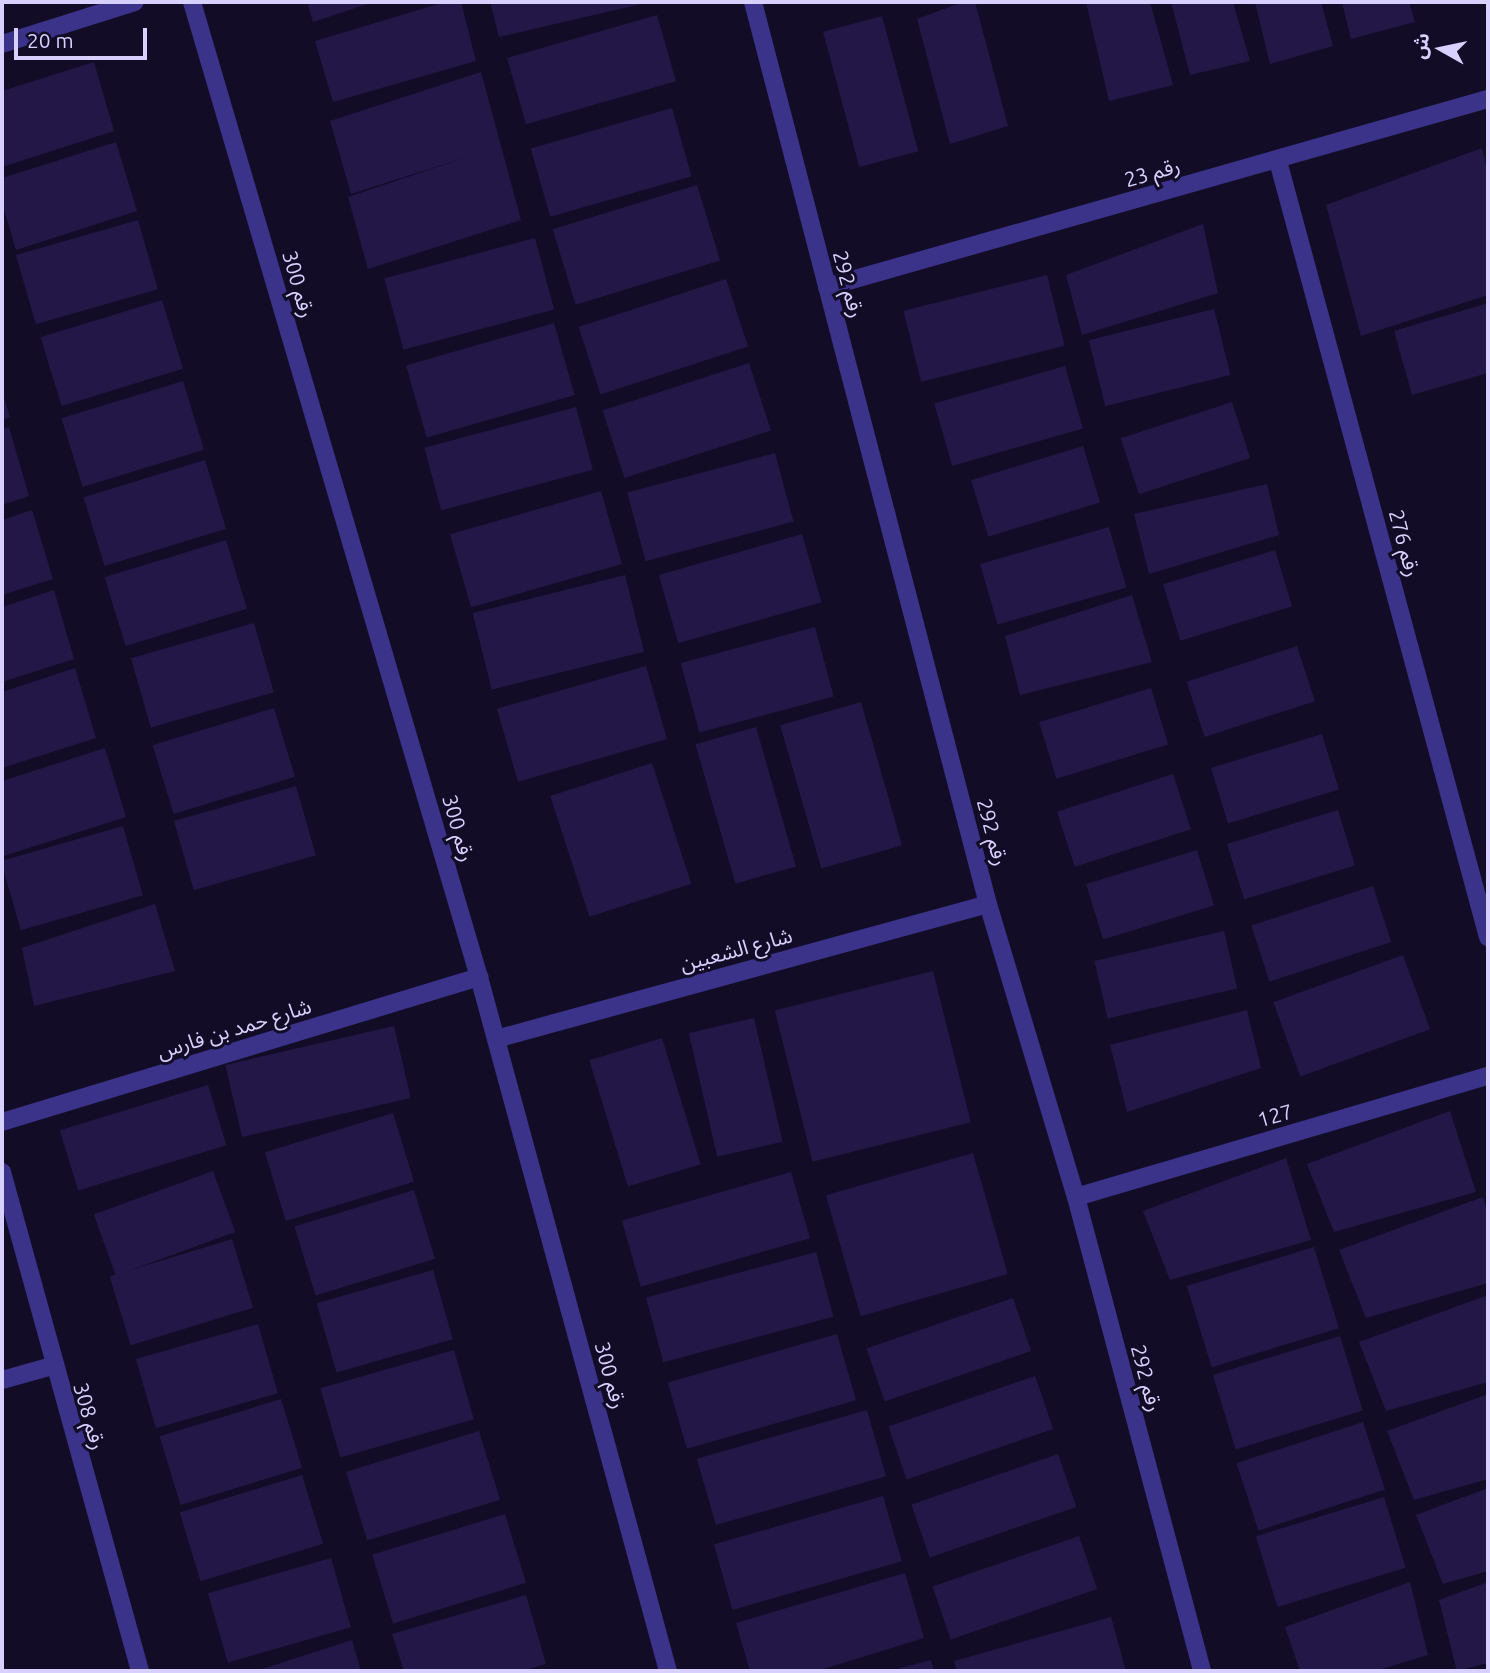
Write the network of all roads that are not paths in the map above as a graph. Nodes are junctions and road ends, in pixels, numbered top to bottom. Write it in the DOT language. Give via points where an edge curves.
graph roads {
  1 [pos="135,2"];
  2 [pos="191,2"];
  3 [pos="753,2"];
  4 [pos="2,44"];
  5 [pos="1488,99"];
  6 [pos="1278,161"];
  7 [pos="827,287"];
  8 [pos="988,904"];
  9 [pos="1488,937"];
  10 [pos="479,977"];
  11 [pos="496,1038"];
  12 [pos="1488,1076"];
  13 [pos="2,1122"];
  14 [pos="2,1172"];
  15 [pos="1076,1198"];
  16 [pos="52,1366"];
  17 [pos="2,1380"];
  18 [pos="140,1671"];
  19 [pos="668,1671"];
  20 [pos="1202,1671"];
  1 -- 4 [label="street"];
  2 -- 10 [label="street, رقم 300"];
  3 -- 7 [label="street, رقم 292"];
  5 -- 6 [label="street, رقم 23"];
  6 -- 7 [label="street, رقم 23"];
  6 -- 9 [label="street, رقم 276"];
  7 -- 8 [label="street, رقم 292"];
  8 -- 11 [label="street, شارع الشعبين"];
  8 -- 15 [label="street, رقم 292"];
  10 -- 11 [label="street, رقم 300"];
  10 -- 13 [label="street, شارع حمد بن فارس"];
  11 -- 19 [label="street, رقم 300"];
  12 -- 15 [label="street, 127"];
  14 -- 16 [label="street, رقم 308"];
  15 -- 20 [label="street, رقم 292"];
  16 -- 17 [label="street"];
  16 -- 18 [label="street, رقم 308"];
}
